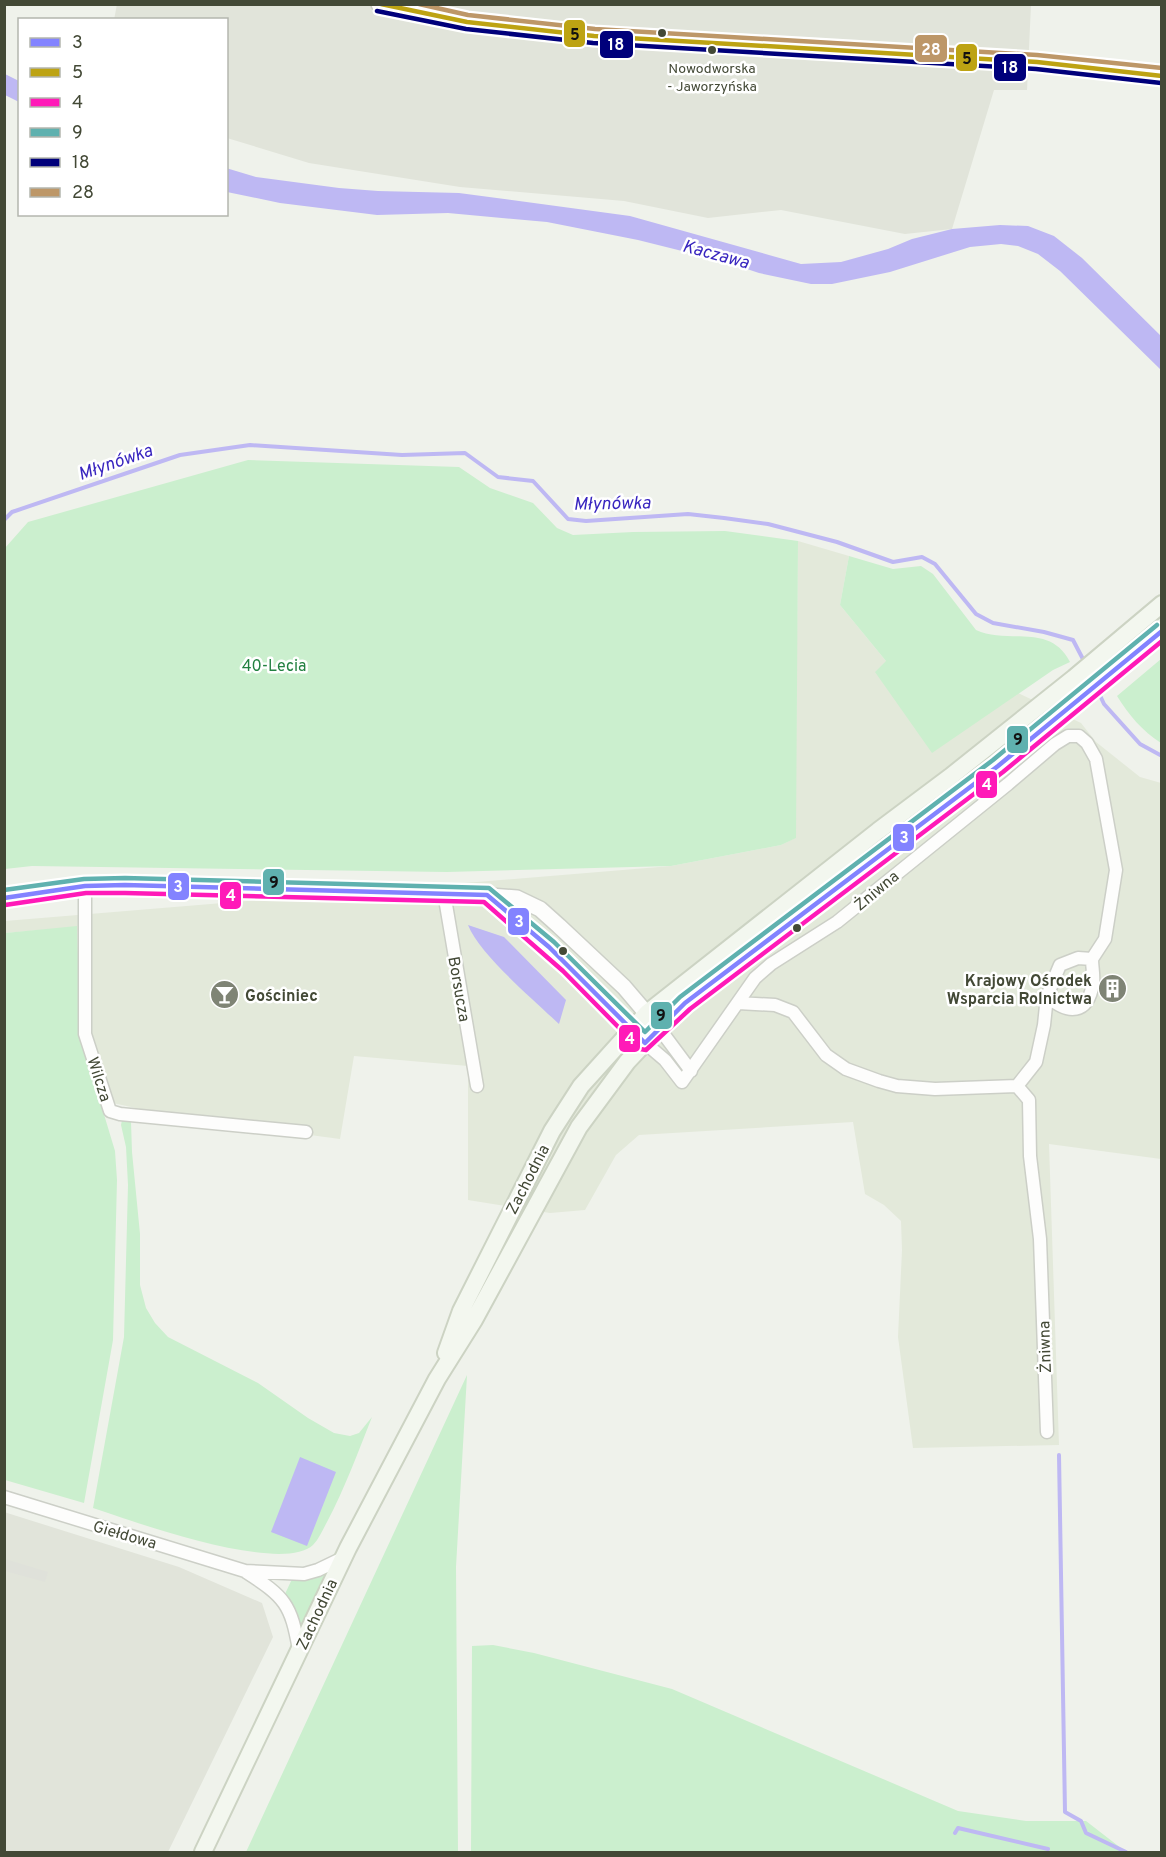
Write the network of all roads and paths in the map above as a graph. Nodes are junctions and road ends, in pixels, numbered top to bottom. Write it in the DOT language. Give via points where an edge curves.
graph roads {
  1 [pos="379,4"];
  2 [pos="1161,76"];
  3 [pos="1161,603"];
  4 [pos="1161,631"];
  5 [pos="86,886"];
  6 [pos="444,893"];
  7 [pos="487,895"];
  8 [pos="4,898"];
  9 [pos="1092,959"];
  10 [pos="1047,996"];
  11 [pos="738,1003"];
  12 [pos="647,1013"];
  13 [pos="659,1028"];
  14 [pos="632,1029"];
  15 [pos="645,1042"];
  16 [pos="691,1071"];
  17 [pos="477,1086"];
  18 [pos="1017,1086"];
  19 [pos="306,1132"];
  20 [pos="437,1379"];
  21 [pos="1047,1432"];
  22 [pos="4,1497"];
  23 [pos="344,1558"];
  24 [pos="245,1571"];
  25 [pos="299,1650"];
  26 [pos="203,1852"];
  1 -- 2 [label="street" via="467,22 594,36 1037,62"];
  3 -- 12 [label="main road, Zachodnia" via="950,777"];
  4 -- 13 [label="main road, Zachodnia" via="898,844 685,1003"];
  5 -- 6 [label="street"];
  5 -- 8 [label="street"];
  5 -- 19 [label="street, Wilcza" via="86,1034 110,1111"];
  6 -- 7 [label="street"];
  6 -- 17 [label="street, Borsucza"];
  7 -- 12 [label="street" via="518,897 540,909"];
  7 -- 14 [label="street" via="519,920"];
  9 -- 10 [label="street" via="1077,958 1060,965"];
  9 -- 10 [label="street, Żniwna" via="1093,983 1081,1007 1069,1010"];
  9 -- 11 [label="street, Żniwna" via="1105,939 1116,870 1096,759 1087,742 1079,736 1068,736 837,922 771,964 755,978"];
  10 -- 18 [label="street" via="1036,1062"];
  11 -- 16 [label="street, Żniwna"];
  11 -- 18 [label="street" via="775,1005 793,1012 825,1055 846,1069 897,1086"];
  12 -- 13 [label="street"];
  12 -- 14 [label="main road, Zachodnia"];
  13 -- 15 [label="main road, Zachodnia"];
  13 -- 16 [label="street"];
  14 -- 15 [label="street"];
  14 -- 20 [label="main road, Zachodnia" via="581,1086 552,1131 461,1311"];
  15 -- 16 [label="street, Żniwna" via="682,1082"];
  15 -- 20 [label="main road, Zachodnia" via="579,1127 474,1320"];
  18 -- 21 [label="street, Żniwna" via="1029,1100 1030,1156 1040,1239"];
  20 -- 23 [label="main road, Zachodnia"];
  22 -- 24 [label="street, Giełdowa"];
  23 -- 24 [label="street, Giełdowa" via="304,1574"];
  23 -- 25 [label="main road, Zachodnia"];
  24 -- 25 [label="street, Giełdowa" via="283,1599 294,1621"];
  25 -- 26 [label="main road, Zachodnia"];
}
